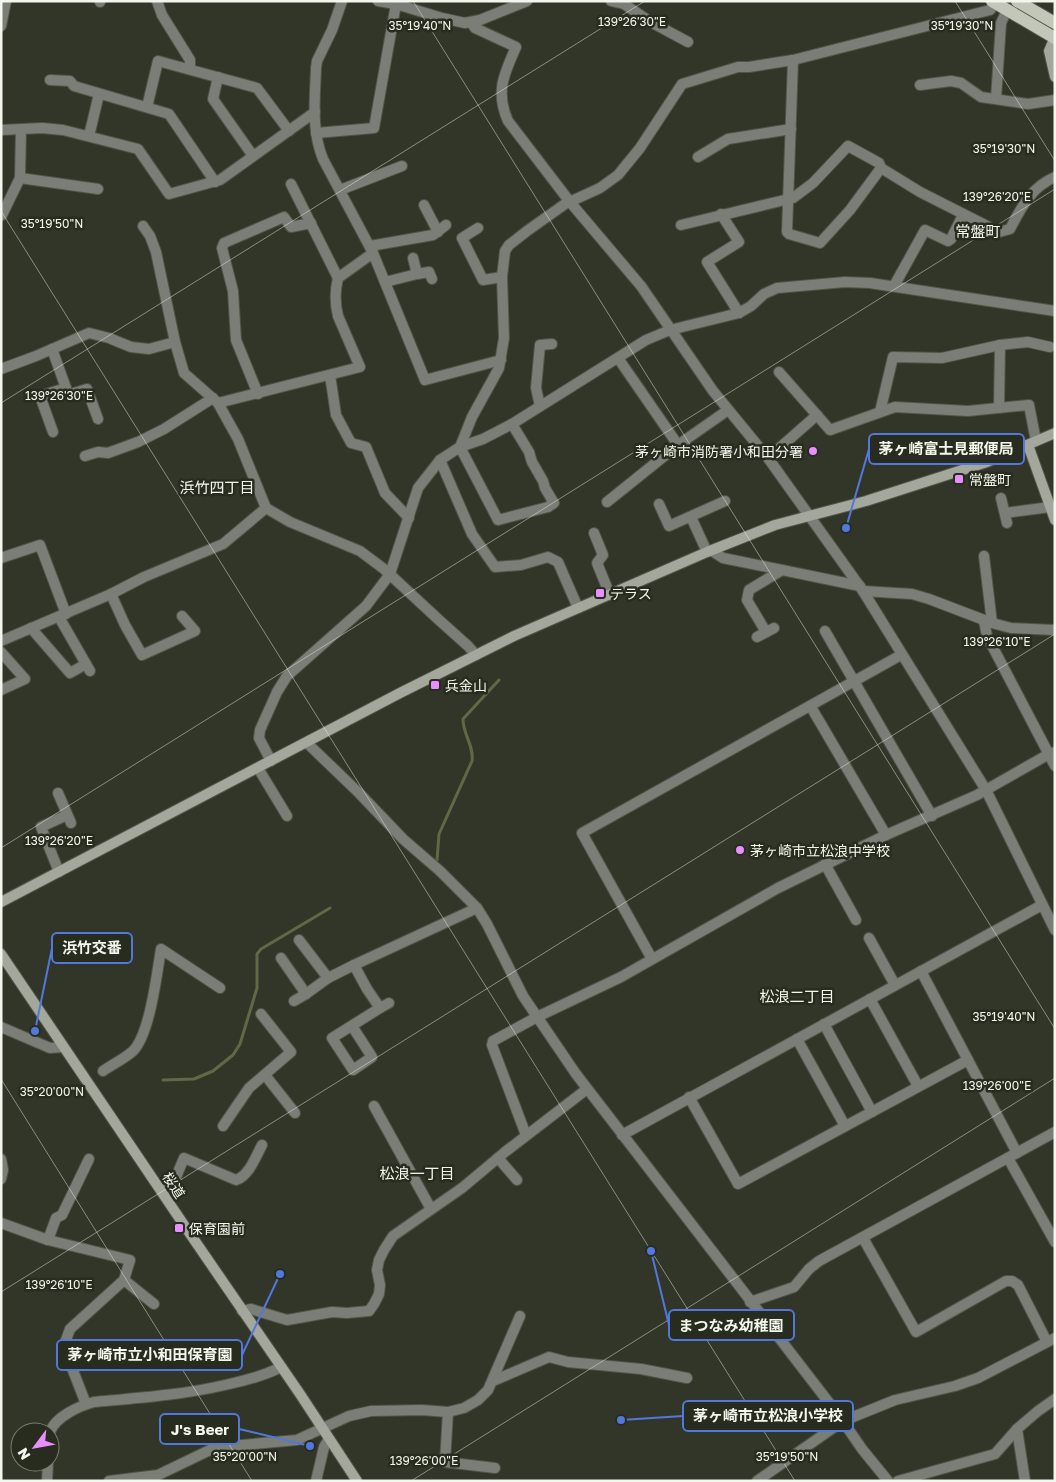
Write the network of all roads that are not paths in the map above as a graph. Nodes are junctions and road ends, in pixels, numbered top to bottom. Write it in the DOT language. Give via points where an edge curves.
graph roads {
  1 [pos="6,1"];
  2 [pos="157,1"];
  3 [pos="342,1"];
  4 [pos="378,1"];
  5 [pos="527,1"];
  6 [pos="611,1"];
  7 [pos="993,2"];
  8 [pos="1025,3"];
  9 [pos="396,4"];
  10 [pos="513,4"];
  11 [pos="1007,10"];
  12 [pos="471,22"];
  13 [pos="1055,23"];
  14 [pos="1,26"];
  15 [pos="1055,38"];
  16 [pos="688,42"];
  17 [pos="793,60"];
  18 [pos="190,69"];
  19 [pos="218,77"];
  20 [pos="1055,77"];
  21 [pos="50,80"];
  22 [pos="920,85"];
  23 [pos="99,94"];
  24 [pos="996,100"];
  25 [pos="1055,100"];
  26 [pos="147,108"];
  27 [pos="315,112"];
  28 [pos="21,129"];
  29 [pos="791,129"];
  30 [pos="1,130"];
  31 [pos="289,131"];
  32 [pos="316,133"];
  33 [pos="89,136"];
  34 [pos="252,156"];
  35 [pos="698,157"];
  36 [pos="402,166"];
  37 [pos="881,168"];
  38 [pos="1055,177"];
  39 [pos="20,178"];
  40 [pos="215,182"];
  41 [pos="290,184"];
  42 [pos="98,189"];
  43 [pos="340,190"];
  44 [pos="789,199"];
  45 [pos="570,202"];
  46 [pos="424,205"];
  47 [pos="721,214"];
  48 [pos="2,215"];
  49 [pos="963,215"];
  50 [pos="311,223"];
  51 [pos="681,225"];
  52 [pos="143,226"];
  53 [pos="478,228"];
  54 [pos="371,250"];
  55 [pos="413,258"];
  56 [pos="417,274"];
  57 [pos="502,276"];
  58 [pos="338,278"];
  59 [pos="432,279"];
  60 [pos="385,282"];
  61 [pos="894,286"];
  62 [pos="1055,311"];
  63 [pos="739,313"];
  64 [pos="670,330"];
  65 [pos="175,342"];
  66 [pos="552,344"];
  67 [pos="1000,345"];
  68 [pos="1050,347"];
  69 [pos="52,349"];
  70 [pos="618,358"];
  71 [pos="501,360"];
  72 [pos="1,369"];
  73 [pos="779,372"];
  74 [pos="330,375"];
  75 [pos="66,388"];
  76 [pos="258,394"];
  77 [pos="216,400"];
  78 [pos="540,406"];
  79 [pos="999,408"];
  80 [pos="728,410"];
  81 [pos="880,412"];
  82 [pos="816,415"];
  83 [pos="98,419"];
  84 [pos="512,424"];
  85 [pos="53,432"];
  86 [pos="1055,433"];
  87 [pos="1032,443"];
  88 [pos="678,445"];
  89 [pos="460,447"];
  90 [pos="86,456"];
  91 [pos="768,458"];
  92 [pos="440,460"];
  93 [pos="1001,498"];
  94 [pos="725,501"];
  95 [pos="607,502"];
  96 [pos="659,504"];
  97 [pos="1050,507"];
  98 [pos="266,508"];
  99 [pos="811,516"];
  100 [pos="691,517"];
  101 [pos="409,518"];
  102 [pos="1055,520"];
  103 [pos="594,533"];
  104 [pos="709,552"];
  105 [pos="984,556"];
  106 [pos="1,558"];
  107 [pos="782,570"];
  108 [pos="390,574"];
  109 [pos="861,589"];
  110 [pos="111,594"];
  111 [pos="610,594"];
  112 [pos="578,608"];
  113 [pos="62,616"];
  114 [pos="182,616"];
  115 [pos="988,622"];
  116 [pos="31,628"];
  117 [pos="1055,630"];
  118 [pos="826,631"];
  119 [pos="766,632"];
  120 [pos="1,642"];
  121 [pos="1,652"];
  122 [pos="476,655"];
  123 [pos="901,655"];
  124 [pos="854,682"];
  125 [pos="1,690"];
  126 [pos="811,706"];
  127 [pos="307,743"];
  128 [pos="1052,753"];
  129 [pos="271,761"];
  130 [pos="1055,766"];
  131 [pos="258,768"];
  132 [pos="986,790"];
  133 [pos="58,793"];
  134 [pos="287,816"];
  135 [pos="932,816"];
  136 [pos="886,835"];
  137 [pos="826,864"];
  138 [pos="59,872"];
  139 [pos="1,902"];
  140 [pos="1042,905"];
  141 [pos="477,908"];
  142 [pos="856,920"];
  143 [pos="1055,930"];
  144 [pos="869,938"];
  145 [pos="299,940"];
  146 [pos="1,954"];
  147 [pos="281,958"];
  148 [pos="652,959"];
  149 [pos="354,965"];
  150 [pos="921,971"];
  151 [pos="328,978"];
  152 [pos="895,985"];
  153 [pos="220,988"];
  154 [pos="306,994"];
  155 [pos="870,999"];
  156 [pos="294,1001"];
  157 [pos="261,1014"];
  158 [pos="537,1017"];
  159 [pos="824,1024"];
  160 [pos="352,1026"];
  161 [pos="1,1027"];
  162 [pos="797,1039"];
  163 [pos="64,1046"];
  164 [pos="968,1060"];
  165 [pos="103,1071"];
  166 [pos="265,1075"];
  167 [pos="918,1086"];
  168 [pos="587,1089"];
  169 [pos="689,1097"];
  170 [pos="374,1106"];
  171 [pos="872,1112"];
  172 [pos="295,1113"];
  173 [pos="223,1126"];
  174 [pos="845,1126"];
  175 [pos="1055,1132"];
  176 [pos="526,1135"];
  177 [pos="622,1135"];
  178 [pos="262,1145"];
  179 [pos="1012,1156"];
  180 [pos="498,1158"];
  181 [pos="1,1159"];
  182 [pos="89,1160"];
  183 [pos="1,1179"];
  184 [pos="517,1180"];
  185 [pos="159,1187"];
  186 [pos="431,1210"];
  187 [pos="1,1223"];
  188 [pos="863,1238"];
  189 [pos="48,1240"];
  190 [pos="1055,1242"];
  191 [pos="124,1280"];
  192 [pos="750,1302"];
  193 [pos="154,1304"];
  194 [pos="242,1310"];
  195 [pos="520,1316"];
  196 [pos="1051,1340"];
  197 [pos="281,1367"];
  198 [pos="687,1378"];
  199 [pos="493,1381"];
  200 [pos="1055,1399"];
  201 [pos="86,1404"];
  202 [pos="448,1412"];
  203 [pos="843,1421"];
  204 [pos="56,1422"];
  205 [pos="322,1428"];
  206 [pos="1016,1429"];
  207 [pos="329,1439"];
  208 [pos="495,1468"];
  209 [pos="158,1474"];
  210 [pos="109,1481"];
  211 [pos="168,1481"];
  212 [pos="316,1481"];
  213 [pos="357,1481"];
  214 [pos="757,1481"];
  215 [pos="888,1481"];
  216 [pos="898,1481"];
  217 [pos="1025,1481"];
  1 -- 14 [label="street"];
  2 -- 18 [label="street" via="190,60"];
  3 -- 27 [label="street" via="317,61"];
  4 -- 9 [label="street"];
  5 -- 10 [label="street"];
  6 -- 16 [label="street" via="624,4 649,22"];
  7 -- 11 [label="main road"];
  7 -- 17 [label="street" via="990,10"];
  8 -- 13 [label="main road"];
  9 -- 12 [label="street" via="442,18"];
  9 -- 32 [label="street" via="374,128"];
  10 -- 12 [label="street"];
  11 -- 15 [label="main road"];
  11 -- 24 [label="street" via="1001,23"];
  12 -- 45 [label="street" via="476,28 516,47 504,73 500,92 503,110 517,135"];
  15 -- 20 [label="street" via="1048,52"];
  17 -- 29 [label="street"];
  17 -- 45 [label="street" via="738,67 682,84 640,148 618,174 600,188"];
  18 -- 19 [label="street"];
  18 -- 26 [label="street" via="158,60"];
  19 -- 31 [label="street" via="258,88"];
  19 -- 34 [label="street" via="212,99"];
  21 -- 23 [label="street" via="70,81 74,86"];
  22 -- 24 [label="street" via="951,81"];
  23 -- 26 [label="street"];
  23 -- 33 [label="street"];
  24 -- 25 [label="street" via="1028,104"];
  26 -- 40 [label="street" via="169,114"];
  27 -- 31 [label="street"];
  27 -- 32 [label="street"];
  28 -- 30 [label="street"];
  28 -- 33 [label="street" via="63,130"];
  28 -- 39 [label="street"];
  29 -- 35 [label="street" via="728,139"];
  29 -- 44 [label="street"];
  31 -- 34 [label="street"];
  32 -- 43 [label="street" via="318,146"];
  33 -- 40 [label="street" via="138,149 169,194"];
  34 -- 40 [label="street"];
  36 -- 43 [label="street"];
  37 -- 44 [label="street" via="848,146 813,183"];
  37 -- 44 [label="street" via="820,243 789,234"];
  37 -- 49 [label="street"];
  38 -- 49 [label="street" via="1045,181 1027,198 1010,229 999,232"];
  39 -- 42 [label="street"];
  39 -- 48 [label="street"];
  41 -- 50 [label="street"];
  43 -- 54 [label="street"];
  44 -- 47 [label="street"];
  45 -- 57 [label="street" via="509,245 505,251"];
  45 -- 64 [label="street" via="641,286"];
  46 -- 54 [label="street" via="442,228 433,235"];
  47 -- 51 [label="street"];
  47 -- 63 [label="street" via="739,242 707,262"];
  49 -- 61 [label="street" via="948,241 925,230"];
  50 -- 58 [label="street"];
  50 -- 76 [label="street" via="291,227 284,217 224,244 222,248 233,291 236,340"];
  52 -- 65 [label="street" via="156,252"];
  53 -- 57 [label="street" via="462,238 478,271 483,280"];
  54 -- 58 [label="street"];
  54 -- 60 [label="street"];
  55 -- 56 [label="street"];
  56 -- 59 [label="street" via="429,272"];
  56 -- 60 [label="street"];
  57 -- 71 [label="street" via="504,338"];
  58 -- 74 [label="street" via="336,308 360,367"];
  60 -- 71 [label="street" via="425,380"];
  61 -- 62 [label="street"];
  61 -- 63 [label="street" via="845,282 778,288 764,294"];
  63 -- 64 [label="street"];
  64 -- 70 [label="street" via="646,340"];
  64 -- 80 [label="street"];
  65 -- 69 [label="street" via="149,349 131,348 89,333"];
  65 -- 77 [label="street" via="184,373"];
  66 -- 78 [label="street" via="540,345 536,388"];
  67 -- 68 [label="street" via="1028,342"];
  67 -- 79 [label="street"];
  67 -- 81 [label="street" via="942,358 893,357"];
  69 -- 72 [label="street"];
  69 -- 75 [label="street"];
  70 -- 78 [label="street"];
  70 -- 88 [label="street"];
  71 -- 89 [label="street"];
  73 -- 82 [label="street"];
  74 -- 76 [label="street"];
  74 -- 101 [label="street" via="336,415 351,444 366,447 385,493"];
  75 -- 83 [label="street" via="68,395 87,389"];
  75 -- 85 [label="street" via="40,396"];
  76 -- 77 [label="street"];
  77 -- 90 [label="street" via="138,442 108,453"];
  77 -- 98 [label="street" via="238,440"];
  78 -- 84 [label="street"];
  79 -- 81 [label="street" via="968,411 895,407"];
  79 -- 87 [label="street" via="1029,405"];
  80 -- 88 [label="street"];
  80 -- 91 [label="street"];
  81 -- 82 [label="street" via="830,430"];
  82 -- 91 [label="street"];
  84 -- 89 [label="street"];
  84 -- 89 [label="street" via="554,503 548,506 498,520"];
  86 -- 87 [label="street"];
  87 -- 97 [label="street"];
  87 -- 99 [label="street" via="987,462"];
  88 -- 95 [label="street"];
  89 -- 92 [label="street"];
  91 -- 99 [label="street"];
  92 -- 101 [label="street" via="418,488"];
  92 -- 112 [label="street" via="472,534 494,567 521,565 548,557 558,562"];
  93 -- 97 [label="street" via="1006,518"];
  94 -- 100 [label="street"];
  96 -- 100 [label="street" via="669,526"];
  97 -- 102 [label="street"];
  98 -- 108 [label="street" via="290,522 360,551"];
  98 -- 110 [label="street" via="223,544"];
  99 -- 104 [label="street" via="774,525"];
  99 -- 109 [label="street"];
  100 -- 104 [label="street"];
  101 -- 108 [label="street"];
  103 -- 111 [label="street" via="603,555 597,563"];
  104 -- 107 [label="street"];
  104 -- 111 [label="street"];
  105 -- 115 [label="street"];
  106 -- 113 [label="street" via="40,545"];
  107 -- 109 [label="street"];
  107 -- 119 [label="street" via="749,590 746,600"];
  108 -- 122 [label="street"];
  108 -- 129 [label="street" via="366,606 287,676 260,730 259,738"];
  109 -- 115 [label="street" via="912,594"];
  109 -- 123 [label="street"];
  110 -- 113 [label="street"];
  110 -- 114 [label="street" via="142,655 195,631"];
  111 -- 112 [label="street"];
  112 -- 122 [label="street"];
  113 -- 116 [label="street"];
  113 -- 116 [label="street" via="88,667 70,673"];
  115 -- 117 [label="street" via="1029,630"];
  115 -- 128 [label="street" via="987,636"];
  116 -- 120 [label="street"];
  118 -- 124 [label="street"];
  121 -- 125 [label="street" via="25,679"];
  122 -- 127 [label="street"];
  123 -- 124 [label="street"];
  123 -- 132 [label="street"];
  124 -- 126 [label="street"];
  124 -- 135 [label="street"];
  126 -- 136 [label="street"];
  126 -- 148 [label="street" via="582,834"];
  127 -- 129 [label="street"];
  127 -- 141 [label="street"];
  128 -- 130 [label="street"];
  128 -- 132 [label="street"];
  129 -- 131 [label="street"];
  131 -- 134 [label="street"];
  131 -- 138 [label="street"];
  132 -- 135 [label="street"];
  132 -- 140 [label="street"];
  133 -- 138 [label="street" via="69,819 41,828"];
  135 -- 136 [label="street"];
  136 -- 137 [label="street"];
  137 -- 142 [label="street"];
  137 -- 148 [label="street"];
  138 -- 139 [label="street"];
  140 -- 143 [label="street"];
  140 -- 150 [label="street"];
  141 -- 149 [label="street"];
  141 -- 158 [label="street"];
  144 -- 152 [label="street"];
  145 -- 151 [label="street"];
  146 -- 163 [label="street, 桜道"];
  147 -- 154 [label="street"];
  148 -- 158 [label="street"];
  149 -- 151 [label="street"];
  149 -- 160 [label="street" via="384,1006"];
  150 -- 152 [label="street"];
  150 -- 164 [label="street"];
  151 -- 154 [label="street"];
  152 -- 155 [label="street"];
  153 -- 165 [label="street" via="161,949 149,1015 140,1041 134,1050"];
  154 -- 156 [label="street"];
  155 -- 159 [label="street"];
  155 -- 167 [label="street"];
  157 -- 166 [label="street" via="291,1052"];
  158 -- 168 [label="street"];
  158 -- 176 [label="street" via="492,1045"];
  159 -- 162 [label="street"];
  159 -- 171 [label="street"];
  161 -- 163 [label="street" via="50,1048"];
  162 -- 169 [label="street"];
  162 -- 174 [label="street"];
  163 -- 185 [label="street, 桜道"];
  164 -- 167 [label="street"];
  164 -- 179 [label="street"];
  166 -- 172 [label="street"];
  166 -- 173 [label="street" via="249,1088"];
  167 -- 171 [label="street"];
  168 -- 176 [label="street"];
  168 -- 177 [label="street"];
  169 -- 174 [label="street" via="738,1184"];
  169 -- 177 [label="street"];
  170 -- 186 [label="street"];
  171 -- 174 [label="street"];
  175 -- 179 [label="street"];
  176 -- 180 [label="street"];
  177 -- 192 [label="street"];
  178 -- 185 [label="street" via="241,1179 236,1180 184,1158 176,1178"];
  179 -- 188 [label="street"];
  179 -- 190 [label="street"];
  180 -- 184 [label="street"];
  180 -- 186 [label="street"];
  181 -- 183 [label="street"];
  182 -- 189 [label="street" via="62,1215 56,1218"];
  185 -- 194 [label="street, 桜道"];
  186 -- 194 [label="street" via="393,1236 384,1250 377,1270 379,1294 369,1310 287,1320 251,1309"];
  187 -- 189 [label="street"];
  188 -- 192 [label="street" via="819,1261 794,1287"];
  188 -- 196 [label="street" via="916,1332 1012,1280"];
  189 -- 191 [label="street" via="130,1260"];
  191 -- 193 [label="street"];
  191 -- 201 [label="street" via="70,1329 66,1340 65,1350"];
  192 -- 203 [label="street"];
  194 -- 197 [label="street, 桜道"];
  195 -- 199 [label="street"];
  196 -- 203 [label="street" via="978,1378 896,1400"];
  197 -- 201 [label="street" via="191,1393"];
  197 -- 205 [label="street, 桜道"];
  198 -- 199 [label="street" via="549,1357"];
  199 -- 202 [label="street" via="478,1400"];
  200 -- 206 [label="street"];
  201 -- 204 [label="street"];
  202 -- 205 [label="street" via="371,1411"];
  202 -- 208 [label="street" via="445,1462"];
  203 -- 214 [label="street"];
  203 -- 215 [label="street"];
  205 -- 207 [label="street, 桜道"];
  205 -- 209 [label="street" via="297,1440 210,1450"];
  206 -- 216 [label="street" via="995,1454"];
  206 -- 217 [label="street"];
  207 -- 212 [label="street"];
  207 -- 213 [label="street, 桜道"];
  209 -- 210 [label="street"];
  209 -- 211 [label="street"];
}
